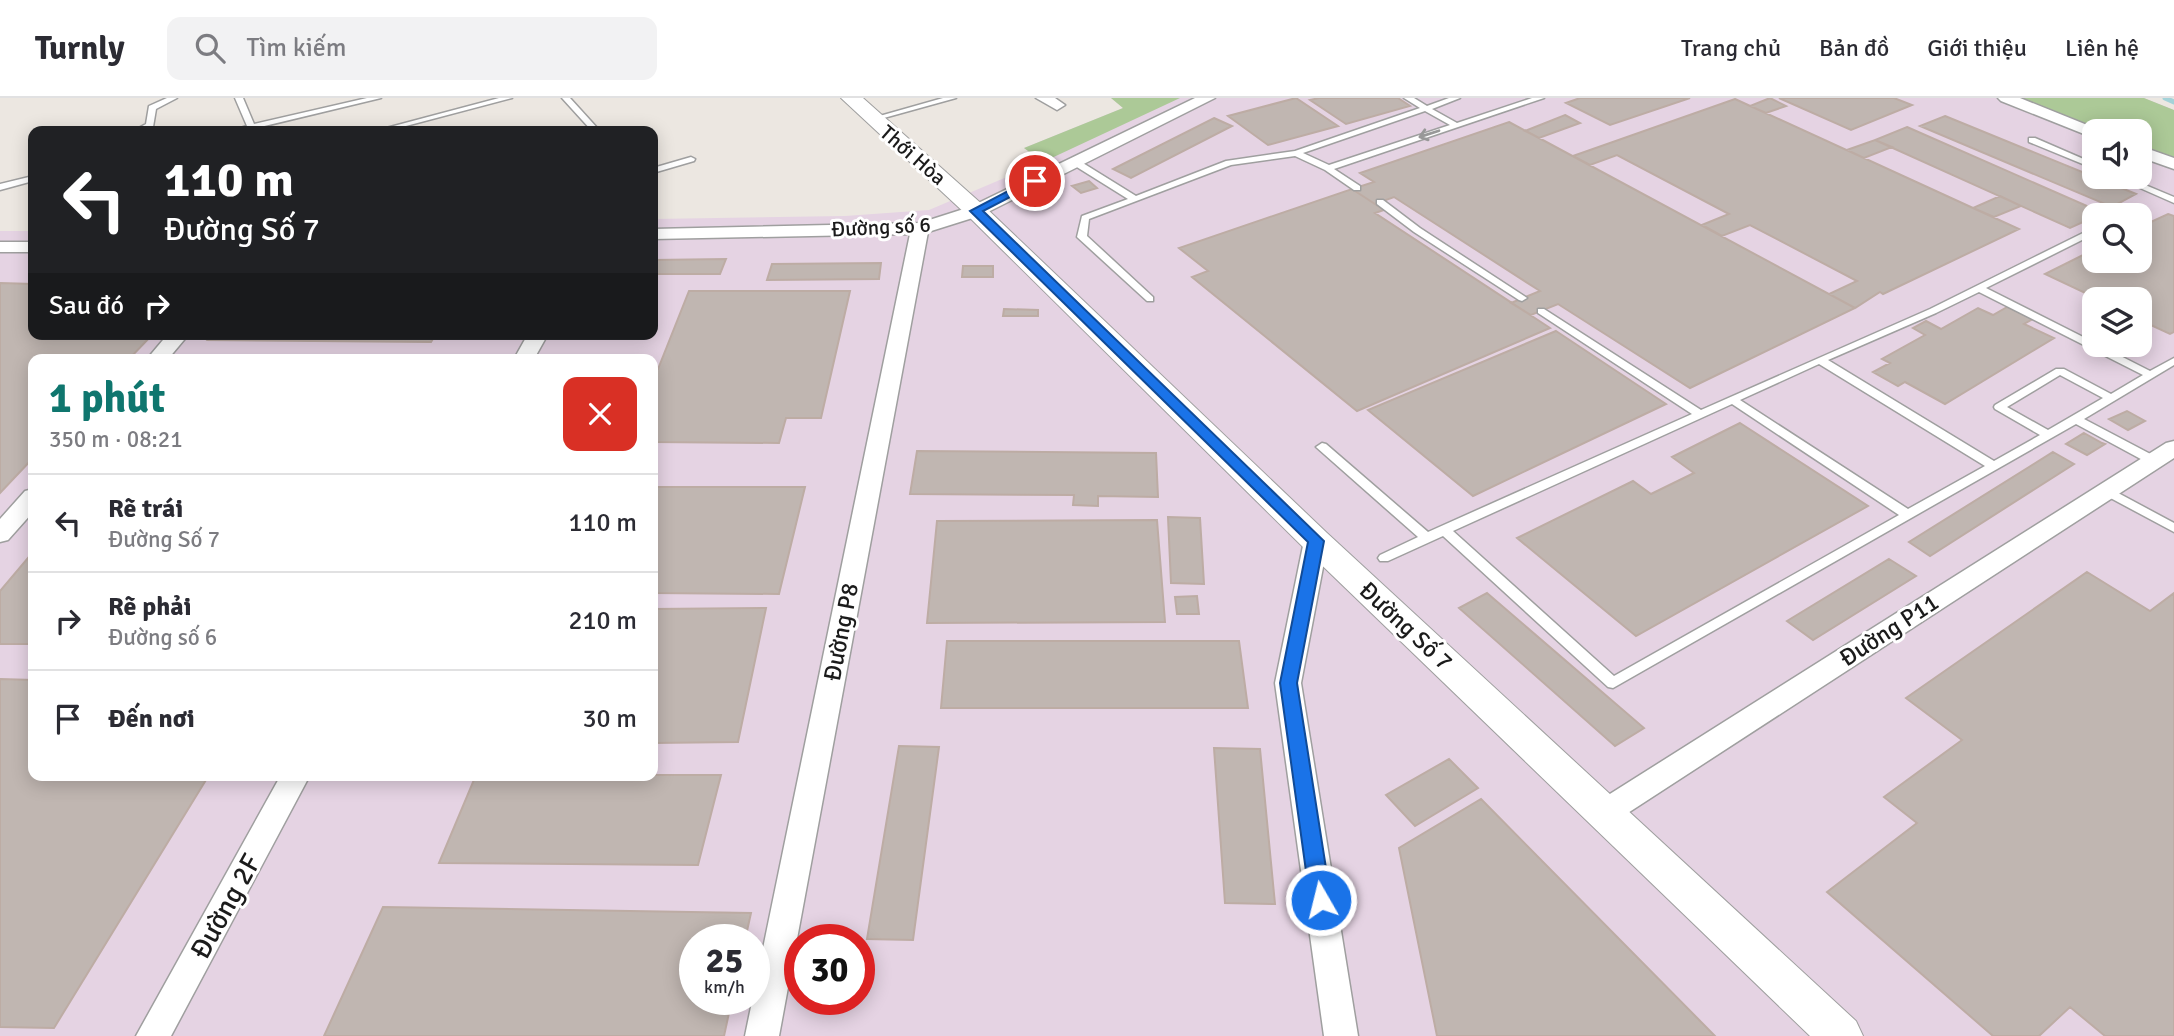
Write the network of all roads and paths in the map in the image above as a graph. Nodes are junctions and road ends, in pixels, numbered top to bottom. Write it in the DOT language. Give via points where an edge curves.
graph roads {
  1 [pos="173,98"];
  2 [pos="239,98"];
  3 [pos="377,98"];
  4 [pos="508,98"];
  5 [pos="566,98"];
  6 [pos="850,98"];
  7 [pos="952,98"];
  8 [pos="1207,98"];
  9 [pos="1408,98"];
  10 [pos="1456,98"];
  11 [pos="2006,98"];
  12 [pos="1534,99"];
  13 [pos="1425,108"];
  14 [pos="873,119"];
  15 [pos="1455,125"];
  16 [pos="148,126"];
  17 [pos="251,126"];
  18 [pos="255,126"];
  19 [pos="399,126"];
  20 [pos="591,126"];
  21 [pos="2082,128"];
  22 [pos="2032,140"];
  23 [pos="1296,153"];
  24 [pos="2152,155"];
  25 [pos="691,159"];
  26 [pos="2082,161"];
  27 [pos="1075,162"];
  28 [pos="2174,164"];
  29 [pos="1328,168"];
  30 [pos="658,169"];
  31 [pos="28,180"];
  32 [pos="0,187"];
  33 [pos="1357,188"];
  34 [pos="2148,189"];
  35 [pos="1135,199"];
  36 [pos="2174,200"];
  37 [pos="1380,202"];
  38 [pos="976,211"];
  39 [pos="920,228"];
  40 [pos="658,234"];
  41 [pos="2082,236"];
  42 [pos="0,247"];
  43 [pos="28,247"];
  44 [pos="1979,288"];
  45 [pos="1522,298"];
  46 [pos="1150,299"];
  47 [pos="1541,311"];
  48 [pos="174,340"];
  49 [pos="161,354"];
  50 [pos="1820,360"];
  51 [pos="2174,361"];
  52 [pos="2151,375"];
  53 [pos="2112,398"];
  54 [pos="1732,400"];
  55 [pos="1698,413"];
  56 [pos="2076,419"];
  57 [pos="2048,435"];
  58 [pos="1322,447"];
  59 [pos="2164,455"];
  60 [pos="1994,466"];
  61 [pos="2107,491"];
  62 [pos="28,503"];
  63 [pos="1908,515"];
  64 [pos="2174,528"];
  65 [pos="1444,530"];
  66 [pos="0,534"];
  67 [pos="1427,538"];
  68 [pos="1316,541"];
  69 [pos="1384,558"];
  70 [pos="293,781"];
  71 [pos="1604,813"];
  72 [pos="153,1036"];
  73 [pos="762,1036"];
  74 [pos="1340,1036"];
  75 [pos="1841,1036"];
  1 -- 16 [label="lane" via="152,108"];
  2 -- 17 [label="lane"];
  3 -- 18 [label="lane"];
  4 -- 19 [label="lane"];
  5 -- 20 [label="lane"];
  6 -- 14 [label="street, Thới Hòa"];
  7 -- 14 [label="lane"];
  8 -- 27 [label="street, Đường số 6"];
  9 -- 13 [label="lane"];
  10 -- 13 [label="lane"];
  11 -- 21 [label="street"];
  12 -- 15 [label="lane"];
  13 -- 15 [label="lane"];
  13 -- 23 [label="lane"];
  14 -- 38 [label="street, Thới Hòa"];
  15 -- 29 [label="lane, one-way"];
  22 -- 26 [label="lane"];
  23 -- 29 [label="lane"];
  23 -- 35 [label="lane" via="1229,163"];
  24 -- 28 [label="street"];
  25 -- 30 [label="lane"];
  27 -- 35 [label="lane"];
  27 -- 38 [label="street, Đường số 6"];
  29 -- 33 [label="lane"];
  31 -- 32 [label="lane"];
  34 -- 36 [label="lane"];
  35 -- 46 [label="lane" via="1085,218 1082,237"];
  37 -- 45 [label="lane"];
  38 -- 39 [label="street, Đường số 6"];
  38 -- 68 [label="street, Đường Số 7"];
  39 -- 40 [label="street, Đường số 6"];
  39 -- 73 [label="street, Đường P8"];
  41 -- 44 [label="lane"];
  42 -- 43 [label="street"];
  44 -- 50 [label="lane"];
  44 -- 52 [label="lane"];
  47 -- 55 [label="lane"];
  48 -- 49 [label="street"];
  50 -- 54 [label="lane"];
  50 -- 60 [label="lane"];
  51 -- 52 [label="lane"];
  52 -- 53 [label="lane"];
  53 -- 56 [label="lane"];
  53 -- 57 [label="lane" via="2060,371 1999,407"];
  54 -- 55 [label="lane"];
  54 -- 63 [label="lane"];
  55 -- 65 [label="lane"];
  56 -- 57 [label="lane"];
  56 -- 59 [label="lane"];
  57 -- 60 [label="lane"];
  58 -- 67 [label="lane"];
  59 -- 61 [label="street, Đường P11"];
  60 -- 63 [label="lane"];
  61 -- 64 [label="lane"];
  61 -- 71 [label="street, Đường P11"];
  62 -- 66 [label="street"];
  63 -- 65 [label="lane" via="1613,683"];
  65 -- 67 [label="lane"];
  67 -- 69 [label="lane"];
  68 -- 71 [label="street, Đường Số 7"];
  68 -- 74 [label="street" via="1288,683"];
  70 -- 72 [label="street, Đường 2F"];
  71 -- 75 [label="street, Đường Số 7"];
}
